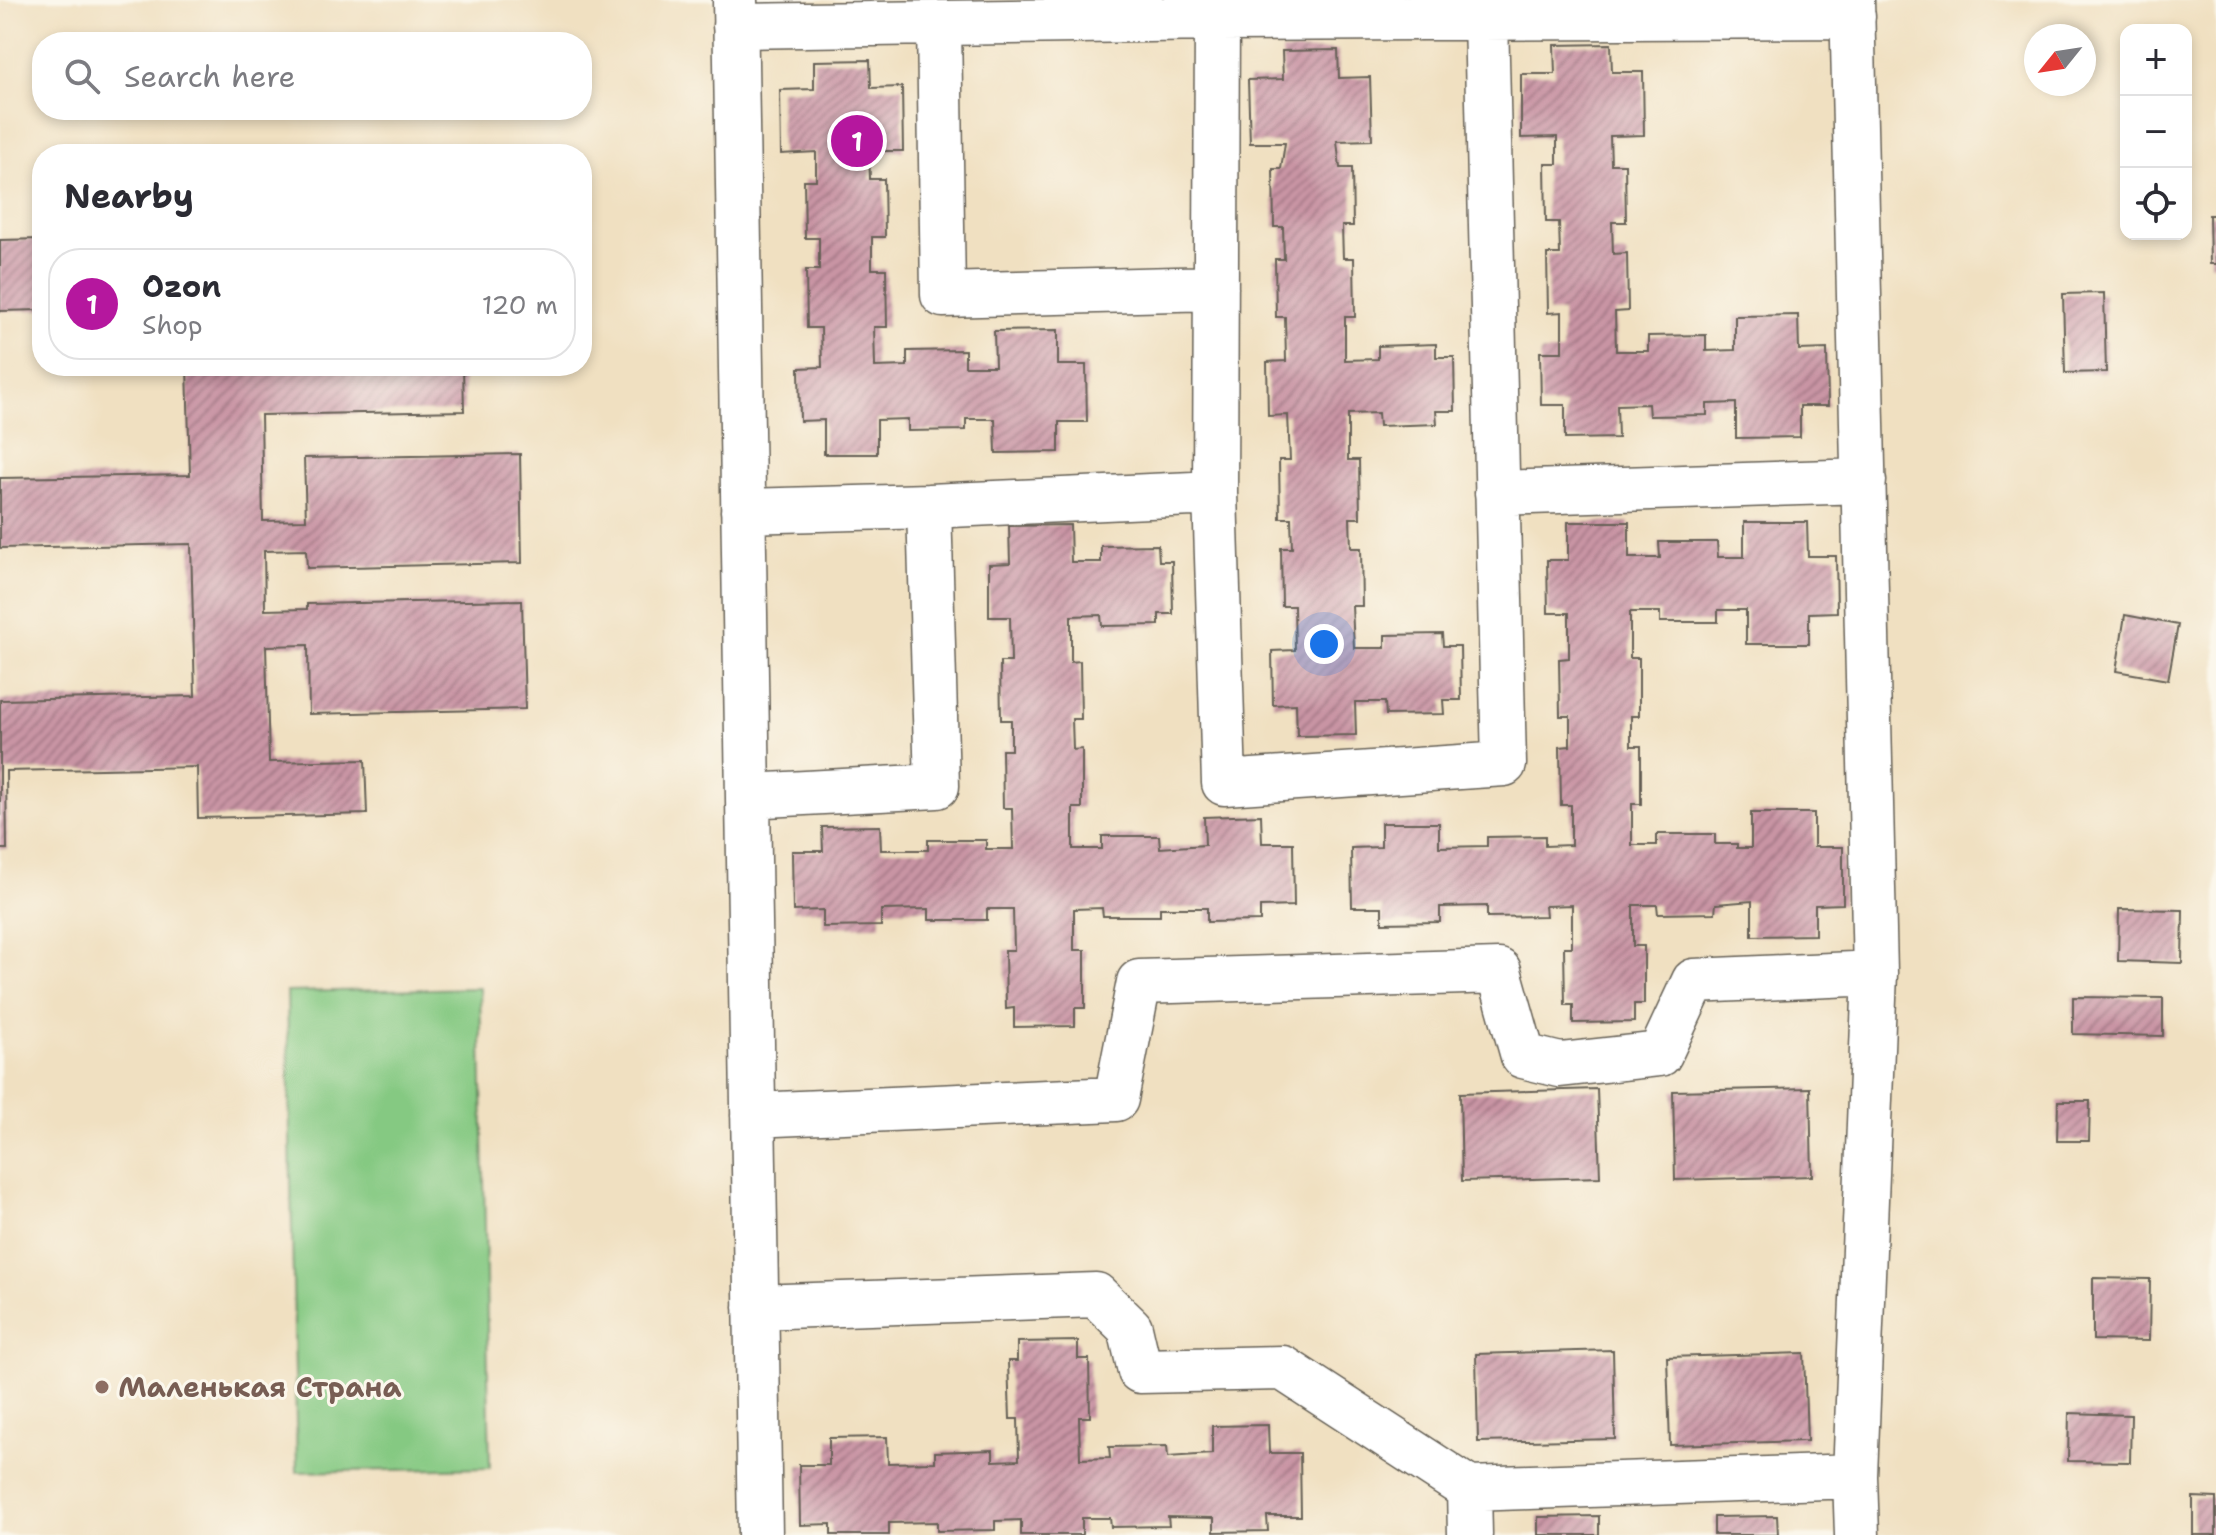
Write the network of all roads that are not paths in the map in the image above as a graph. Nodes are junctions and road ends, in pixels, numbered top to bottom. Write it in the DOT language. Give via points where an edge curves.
graph roads {
  1 [pos="1853,8"];
  2 [pos="735,13"];
  3 [pos="1486,18"];
  4 [pos="1217,19"];
  5 [pos="939,23"];
  6 [pos="1216,288"];
  7 [pos="1864,481"];
  8 [pos="1215,493"];
  9 [pos="1497,493"];
  10 [pos="929,506"];
  11 [pos="743,511"];
  12 [pos="748,796"];
  13 [pos="1875,973"];
  14 [pos="753,1115"];
  15 [pos="756,1307"];
  16 [pos="1855,1476"];
  17 [pos="1469,1489"];
  18 [pos="760,1535"];
  19 [pos="1470,1535"];
  20 [pos="1857,1535"];
  1 -- 3 [label="street"];
  1 -- 7 [label="street"];
  2 -- 5 [label="street"];
  2 -- 11 [label="street"];
  3 -- 4 [label="street"];
  3 -- 9 [label="street"];
  4 -- 5 [label="street"];
  4 -- 6 [label="street"];
  5 -- 6 [label="street" via="943,295"];
  6 -- 8 [label="street"];
  7 -- 9 [label="street"];
  7 -- 13 [label="street"];
  8 -- 9 [label="street" via="1224,783 1504,764"];
  8 -- 10 [label="street"];
  10 -- 11 [label="street"];
  10 -- 12 [label="street" via="937,786"];
  11 -- 12 [label="street"];
  12 -- 14 [label="street"];
  13 -- 14 [label="street" via="1694,981 1660,1054 1560,1065 1523,1056 1499,971 1139,982 1116,1099"];
  13 -- 16 [label="street"];
  14 -- 15 [label="street"];
  15 -- 17 [label="street" via="1096,1295 1130,1328 1140,1371 1283,1368"];
  15 -- 18 [label="street"];
  16 -- 17 [label="street"];
  16 -- 20 [label="street"];
  17 -- 19 [label="street"];
}
